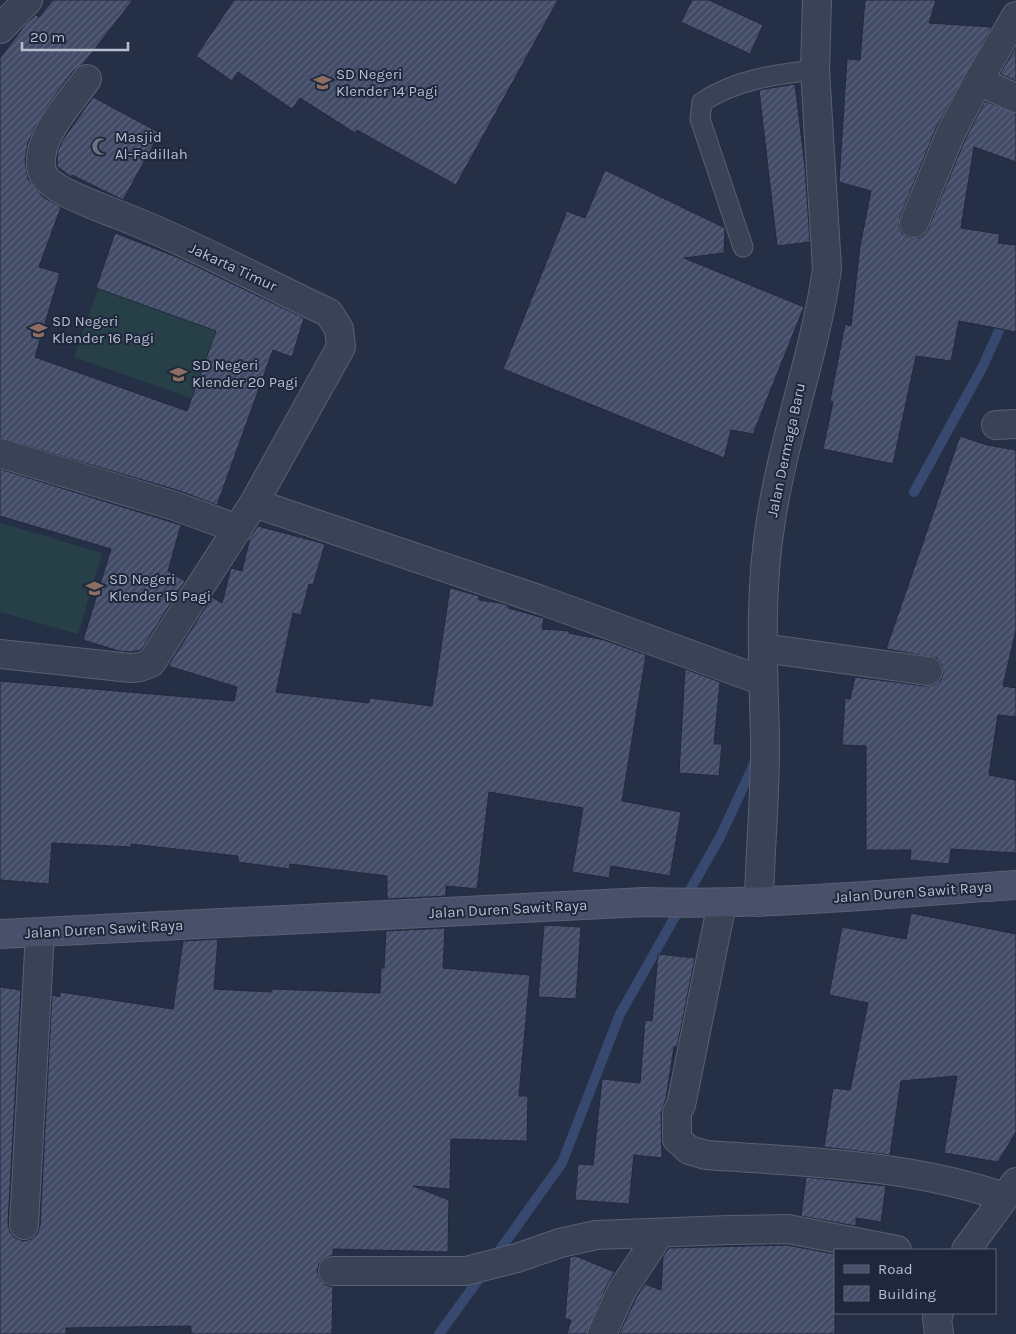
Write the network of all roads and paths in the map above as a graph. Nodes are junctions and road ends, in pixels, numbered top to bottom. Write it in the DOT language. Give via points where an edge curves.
graph roads {
  1 [pos="28,0"];
  2 [pos="817,0"];
  3 [pos="1016,16"];
  4 [pos="0,29"];
  5 [pos="815,70"];
  6 [pos="87,79"];
  7 [pos="978,81"];
  8 [pos="1016,98"];
  9 [pos="914,223"];
  10 [pos="743,247"];
  11 [pos="0,453"];
  12 [pos="254,503"];
  13 [pos="238,529"];
  14 [pos="763,648"];
  15 [pos="0,654"];
  16 [pos="928,671"];
  17 [pos="763,694"];
  18 [pos="1016,886"];
  19 [pos="759,902"];
  20 [pos="712,904"];
  21 [pos="40,933"];
  22 [pos="0,934"];
  23 [pos="1010,1190"];
  24 [pos="24,1225"];
  25 [pos="660,1233"];
  26 [pos="892,1249"];
  27 [pos="967,1249"];
  28 [pos="333,1271"];
  29 [pos="939,1314"];
  30 [pos="602,1334"];
  31 [pos="939,1334"];
  1 -- 4 [label="street"];
  2 -- 5 [label="street, Jalan Dermaga Baru"];
  3 -- 7 [label="street"];
  5 -- 10 [label="lane" via="776,74 730,87 702,102 700,119"];
  5 -- 14 [label="street, Jalan Dermaga Baru" via="828,269 770,520"];
  6 -- 12 [label="street, Jakarta Timur" via="44,140 42,172 49,181 91,204 329,313 339,329 341,347"];
  7 -- 8 [label="street"];
  7 -- 9 [label="street" via="950,135"];
  11 -- 13 [label="street" via="175,506"];
  12 -- 13 [label="street, Jakarta Timur"];
  12 -- 17 [label="street" via="541,600"];
  13 -- 15 [label="street, Jakarta Timur" via="151,662 131,668"];
  14 -- 16 [label="street"];
  14 -- 17 [label="street, Jalan Dermaga Baru"];
  17 -- 19 [label="street, Jalan Dermaga Baru" via="765,735"];
  18 -- 19 [label="street, Jalan Duren Sawit Raya"];
  19 -- 20 [label="street, Jalan Duren Sawit Raya"];
  20 -- 21 [label="street, Jalan Duren Sawit Raya" via="645,902"];
  20 -- 23 [label="street" via="681,1104 677,1112 677,1139 699,1154 859,1165 970,1186"];
  21 -- 22 [label="street, Jalan Duren Sawit Raya"];
  21 -- 24 [label="street"];
  23 -- 27 [label="street"];
  25 -- 26 [label="street" via="788,1229"];
  25 -- 28 [label="street" via="596,1236 560,1243 466,1271"];
  25 -- 30 [label="street" via="622,1290"];
  29 -- 31 [label="street"];
}
